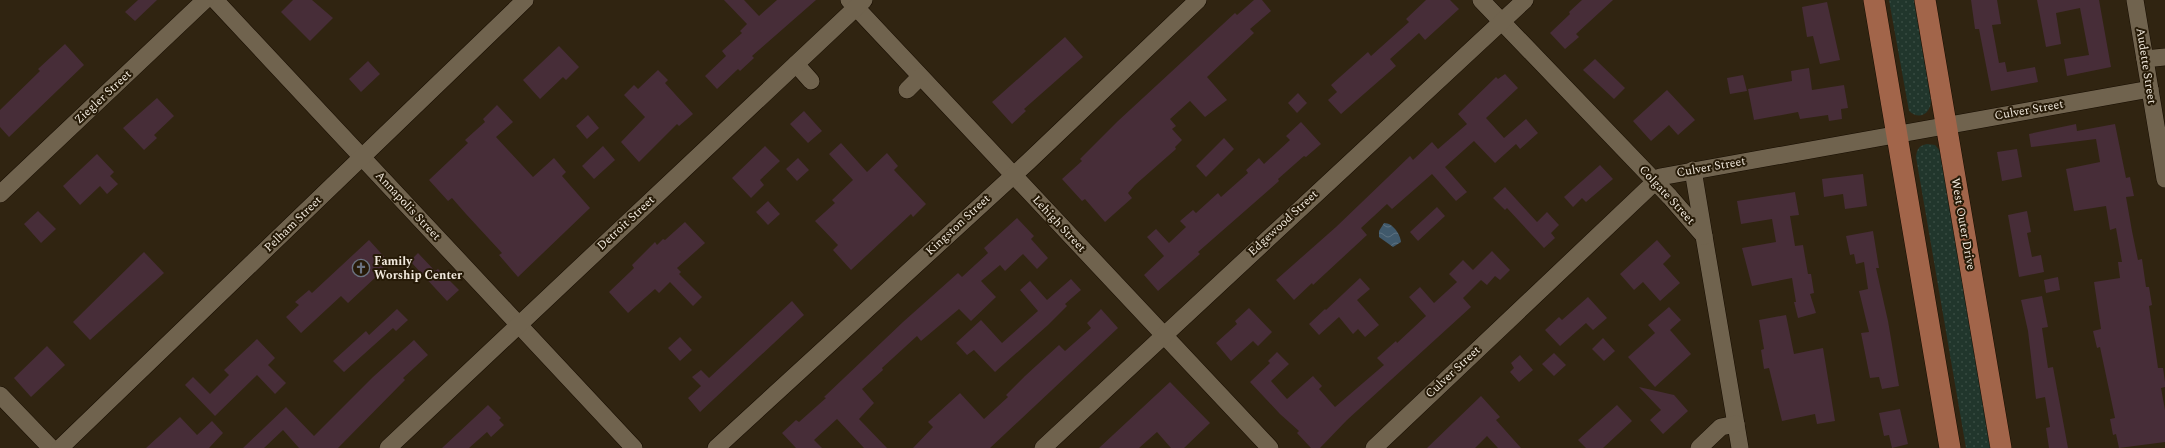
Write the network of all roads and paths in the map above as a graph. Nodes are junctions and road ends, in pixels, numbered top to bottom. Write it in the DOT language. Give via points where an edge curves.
graph roads {
  1 [pos="205,0"];
  2 [pos="215,0"];
  3 [pos="525,0"];
  4 [pos="1198,0"];
  5 [pos="1481,0"];
  6 [pos="1525,0"];
  7 [pos="1874,0"];
  8 [pos="1925,0"];
  9 [pos="2135,0"];
  10 [pos="856,3"];
  11 [pos="1501,22"];
  12 [pos="2165,57"];
  13 [pos="2145,59"];
  14 [pos="796,64"];
  15 [pos="920,77"];
  16 [pos="811,81"];
  17 [pos="2150,89"];
  18 [pos="907,90"];
  19 [pos="1946,125"];
  20 [pos="1897,134"];
  21 [pos="362,157"];
  22 [pos="1693,170"];
  23 [pos="1012,176"];
  24 [pos="2165,179"];
  25 [pos="1655,182"];
  26 [pos="0,194"];
  27 [pos="1704,236"];
  28 [pos="518,323"];
  29 [pos="1163,335"];
  30 [pos="0,395"];
  31 [pos="1736,424"];
  32 [pos="50,448"];
  33 [pos="60,448"];
  34 [pos="388,448"];
  35 [pos="634,448"];
  36 [pos="716,448"];
  37 [pos="1042,448"];
  38 [pos="1270,448"];
  39 [pos="1374,448"];
  40 [pos="1699,448"];
  41 [pos="1740,448"];
  42 [pos="1950,448"];
  43 [pos="2001,448"];
  1 -- 26 [label="street, Ziegler Street"];
  2 -- 21 [label="street, Annapolis Street"];
  3 -- 21 [label="street, Pelham Street"];
  4 -- 23 [label="street, Kingston Street"];
  5 -- 11 [label="street, Colgate Street"];
  6 -- 11 [label="street, Edgewood Street"];
  7 -- 20 [label="main road"];
  8 -- 19 [label="main road, West Outer Drive"];
  9 -- 13 [label="street, Audette Street"];
  10 -- 14 [label="street, Detroit Street"];
  10 -- 15 [label="street, Lehigh Street"];
  11 -- 25 [label="street, Colgate Street"];
  11 -- 29 [label="street, Edgewood Street"];
  12 -- 13 [label="street"];
  13 -- 17 [label="street, Audette Street"];
  14 -- 16 [label="street"];
  14 -- 28 [label="street, Detroit Street"];
  15 -- 18 [label="street"];
  15 -- 23 [label="street, Lehigh Street"];
  17 -- 19 [label="street, Culver Street"];
  17 -- 24 [label="street, Audette Street"];
  19 -- 20 [label="street, Culver Street"];
  19 -- 43 [label="main road, West Outer Drive"];
  20 -- 22 [label="street, Culver Street"];
  20 -- 42 [label="main road"];
  21 -- 28 [label="street, Annapolis Street"];
  21 -- 33 [label="street, Pelham Street"];
  22 -- 25 [label="street, Culver Street" via="1660,177"];
  22 -- 27 [label="street"];
  23 -- 29 [label="street, Lehigh Street"];
  23 -- 36 [label="street, Kingston Street"];
  25 -- 27 [label="street, Colgate Street"];
  25 -- 39 [label="street, Culver Street"];
  27 -- 31 [label="street, Colgate Street"];
  28 -- 34 [label="street, Detroit Street"];
  28 -- 35 [label="street, Annapolis Street"];
  29 -- 37 [label="street, Edgewood Street"];
  29 -- 38 [label="street, Lehigh Street"];
  30 -- 32 [label="street"];
  31 -- 40 [label="street" via="1721,427"];
  31 -- 41 [label="street, Colgate Street"];
}
